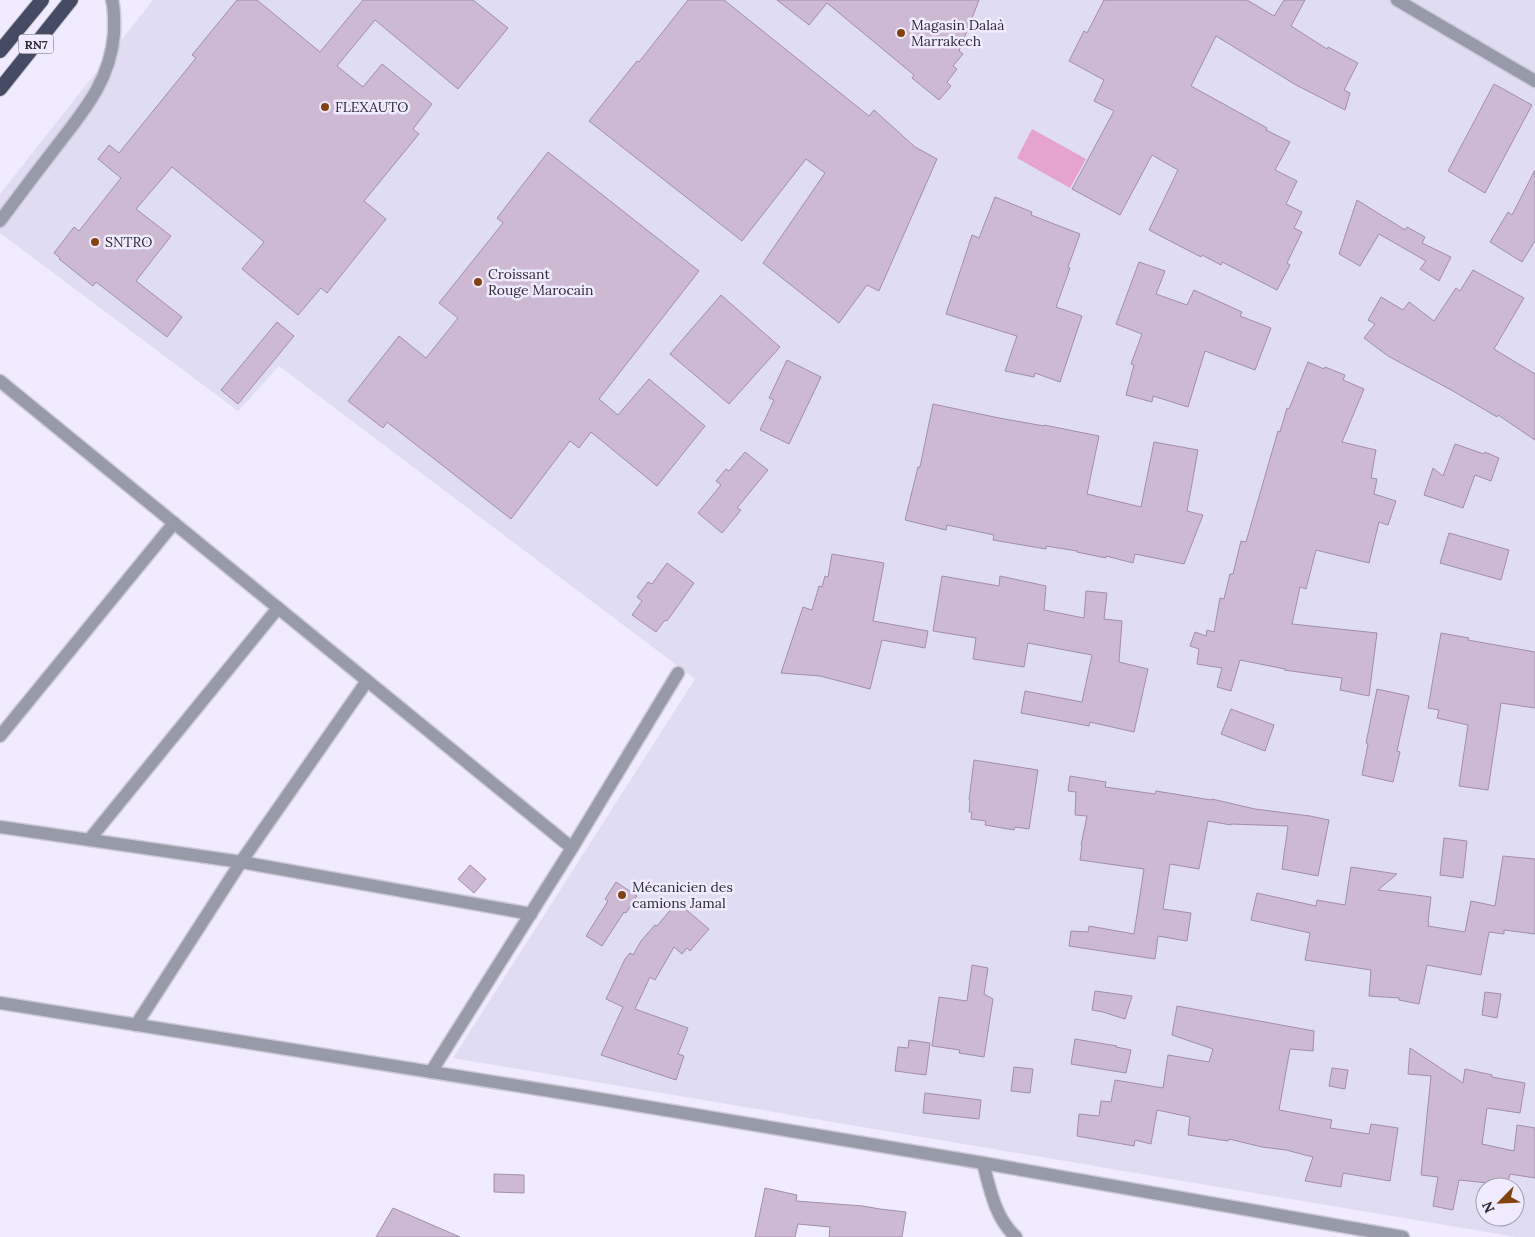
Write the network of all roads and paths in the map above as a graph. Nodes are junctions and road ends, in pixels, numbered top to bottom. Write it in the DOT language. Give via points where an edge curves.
graph roads {
  1 [pos="42,0"];
  2 [pos="71,0"];
  3 [pos="112,0"];
  4 [pos="1397,0"];
  5 [pos="0,51"];
  6 [pos="1535,81"];
  7 [pos="0,89"];
  8 [pos="0,221"];
  9 [pos="0,381"];
  10 [pos="174,523"];
  11 [pos="278,608"];
  12 [pos="678,673"];
  13 [pos="367,681"];
  14 [pos="0,736"];
  15 [pos="0,827"];
  16 [pos="89,840"];
  17 [pos="572,848"];
  18 [pos="241,862"];
  19 [pos="530,914"];
  20 [pos="0,1003"];
  21 [pos="136,1024"];
  22 [pos="431,1072"];
  23 [pos="983,1163"];
  24 [pos="1016,1237"];
  25 [pos="1402,1237"];
  1 -- 5 [label="highway, RN7"];
  2 -- 7 [label="highway, RN7"];
  3 -- 8 [label="street" via="113,44 103,80 86,108"];
  4 -- 6 [label="street"];
  9 -- 10 [label="street"];
  10 -- 11 [label="street"];
  10 -- 14 [label="street"];
  11 -- 13 [label="street"];
  11 -- 16 [label="street"];
  12 -- 17 [label="street"];
  13 -- 17 [label="street"];
  13 -- 18 [label="street"];
  15 -- 16 [label="street"];
  16 -- 18 [label="street"];
  17 -- 19 [label="street"];
  18 -- 19 [label="street"];
  18 -- 21 [label="street"];
  19 -- 22 [label="street"];
  20 -- 21 [label="street"];
  21 -- 22 [label="street"];
  22 -- 23 [label="street"];
  23 -- 24 [label="street" via="995,1207"];
  23 -- 25 [label="street"];
}
